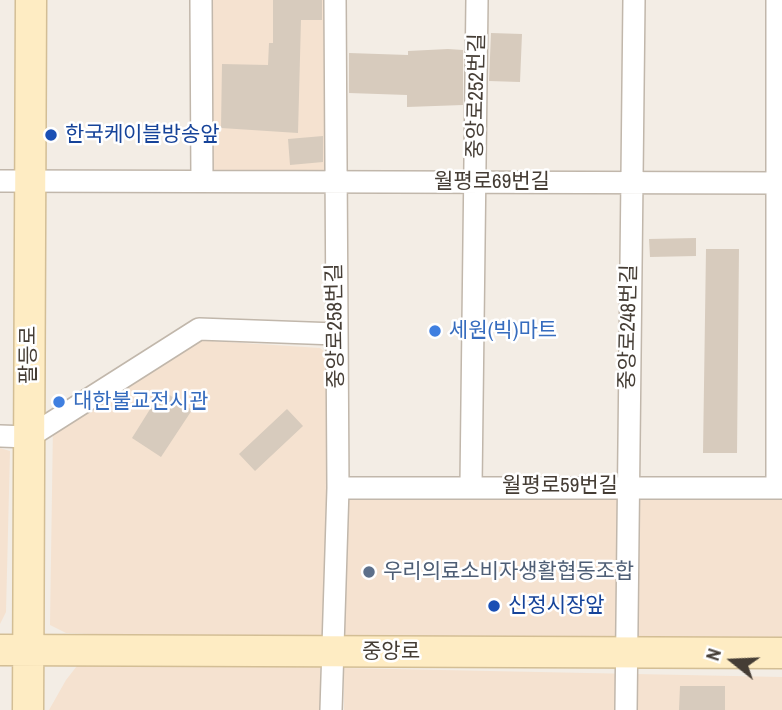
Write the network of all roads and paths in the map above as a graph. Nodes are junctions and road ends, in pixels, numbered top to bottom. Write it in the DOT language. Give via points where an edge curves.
graph roads {
  1 [pos="31,0"];
  2 [pos="201,0"];
  3 [pos="335,0"];
  4 [pos="477,0"];
  5 [pos="634,0"];
  6 [pos="777,0"];
  7 [pos="0,181"];
  8 [pos="30,181"];
  9 [pos="202,181"];
  10 [pos="334,182"];
  11 [pos="476,182"];
  12 [pos="631,182"];
  13 [pos="779,183"];
  14 [pos="336,334"];
  15 [pos="15,437"];
  16 [pos="471,485"];
  17 [pos="627,486"];
  18 [pos="338,488"];
  19 [pos="779,488"];
  20 [pos="14,651"];
  21 [pos="332,652"];
  22 [pos="625,653"];
  23 [pos="782,653"];
  24 [pos="28,710"];
  25 [pos="331,710"];
  26 [pos="626,710"];
  1 -- 8 [label="main road, 팔등로"];
  2 -- 9 [label="street"];
  3 -- 10 [label="street, 중앙로258번길"];
  4 -- 11 [label="street, 중앙로252번길"];
  5 -- 12 [label="street, 중앙로248번길"];
  6 -- 13 [label="street"];
  7 -- 8 [label="street, 월평로69번길"];
  8 -- 9 [label="street, 월평로69번길"];
  8 -- 15 [label="main road, 팔등로"];
  9 -- 10 [label="street, 월평로69번길"];
  10 -- 11 [label="street, 월평로69번길"];
  10 -- 14 [label="street, 중앙로258번길"];
  11 -- 12 [label="street, 월평로69번길"];
  11 -- 16 [label="street, 중앙로252번길"];
  12 -- 13 [label="street, 월평로69번길"];
  12 -- 17 [label="street, 중앙로248번길"];
  13 -- 19 [label="street"];
  14 -- 15 [label="street" via="199,329"];
  14 -- 18 [label="street, 중앙로258번길"];
  15 -- 20 [label="main road, 팔등로"];
  16 -- 17 [label="street, 월평로59번길"];
  16 -- 18 [label="street, 월평로59번길"];
  17 -- 19 [label="street, 월평로59번길"];
  17 -- 22 [label="street, 중앙로248번길"];
  18 -- 21 [label="street, 중앙로258번길"];
  20 -- 21 [label="main road, 중앙로"];
  20 -- 24 [label="main road, 팔등로"];
  21 -- 22 [label="main road, 중앙로"];
  21 -- 25 [label="street, 중앙로258번길"];
  22 -- 23 [label="main road, 중앙로"];
  22 -- 26 [label="street, 중앙로248번길"];
}
